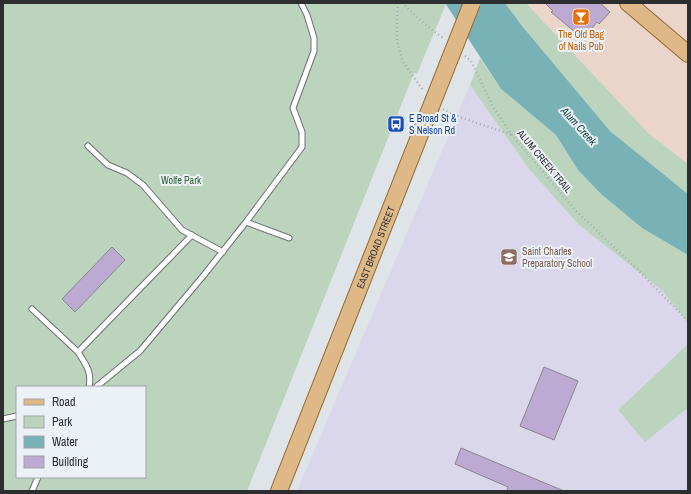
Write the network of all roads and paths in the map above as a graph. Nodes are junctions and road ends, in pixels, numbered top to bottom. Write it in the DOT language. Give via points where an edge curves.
graph roads {
  1 [pos="300,3"];
  2 [pos="402,3"];
  3 [pos="472,3"];
  4 [pos="628,3"];
  5 [pos="447,41"];
  6 [pos="688,54"];
  7 [pos="465,56"];
  8 [pos="88,146"];
  9 [pos="246,222"];
  10 [pos="192,236"];
  11 [pos="289,238"];
  12 [pos="223,252"];
  13 [pos="32,310"];
  14 [pos="688,321"];
  15 [pos="78,352"];
  16 [pos="89,386"];
  17 [pos="97,386"];
  18 [pos="16,416"];
  19 [pos="3,419"];
  20 [pos="38,478"];
  21 [pos="32,491"];
  22 [pos="279,491"];
  1 -- 9 [label="lane" via="314,38 314,51 293,108 302,132 302,147"];
  2 -- 5 [label="path"];
  3 -- 22 [label="main road, EAST BROAD STREET, bridge"];
  4 -- 6 [label="main road"];
  7 -- 14 [label="path, ALUM CREEK TRAIL" via="471,61 493,106 512,136 576,211"];
  8 -- 10 [label="lane" via="108,164 127,173 143,185 182,230"];
  9 -- 11 [label="lane"];
  9 -- 12 [label="lane"];
  10 -- 12 [label="lane"];
  10 -- 15 [label="lane"];
  12 -- 17 [label="lane" via="140,351"];
  13 -- 15 [label="lane"];
  15 -- 16 [label="lane" via="89,368"];
  18 -- 19 [label="lane"];
  20 -- 21 [label="lane"];
}
